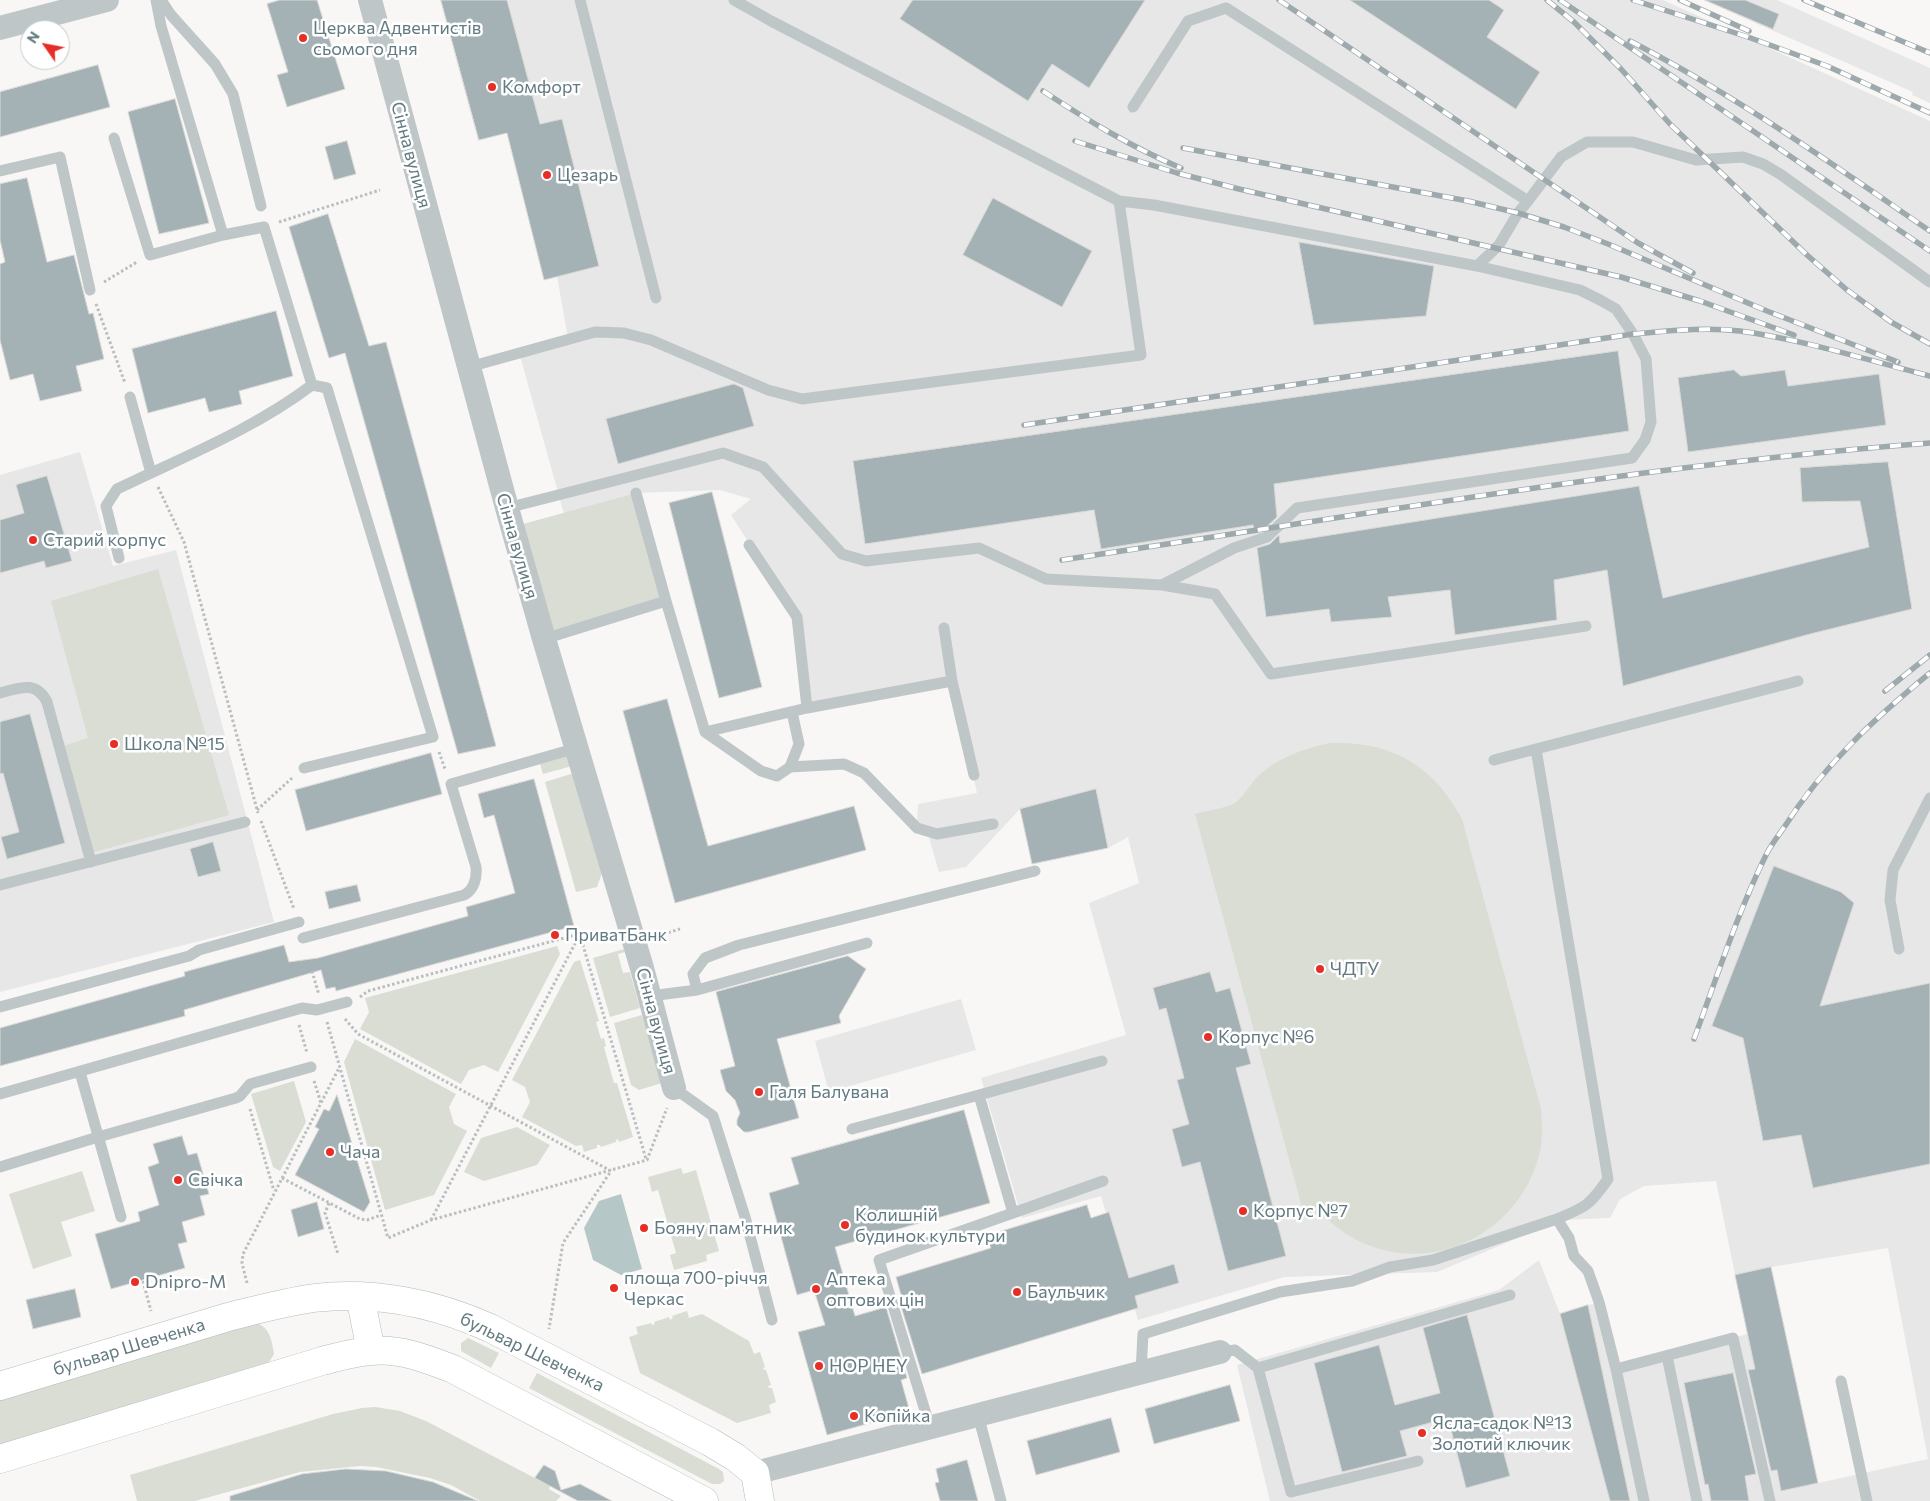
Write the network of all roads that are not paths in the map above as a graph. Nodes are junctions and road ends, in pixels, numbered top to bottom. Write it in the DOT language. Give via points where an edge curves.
graph roads {
  1 [pos="156,0"];
  2 [pos="161,0"];
  3 [pos="370,0"];
  4 [pos="580,0"];
  5 [pos="734,0"];
  6 [pos="97,1"];
  7 [pos="0,28"];
  8 [pos="1132,107"];
  9 [pos="114,138"];
  10 [pos="0,171"];
  11 [pos="1119,201"];
  12 [pos="1528,201"];
  13 [pos="261,206"];
  14 [pos="222,235"];
  15 [pos="1477,266"];
  16 [pos="1930,282"];
  17 [pos="90,290"];
  18 [pos="656,298"];
  19 [pos="469,367"];
  20 [pos="312,385"];
  21 [pos="130,398"];
  22 [pos="151,473"];
  23 [pos="636,493"];
  24 [pos="507,508"];
  25 [pos="749,545"];
  26 [pos="119,558"];
  27 [pos="1162,585"];
  28 [pos="666,601"];
  29 [pos="1586,626"];
  30 [pos="944,628"];
  31 [pos="544,639"];
  32 [pos="952,681"];
  33 [pos="1798,681"];
  34 [pos="0,693"];
  35 [pos="807,708"];
  36 [pos="792,712"];
  37 [pos="705,732"];
  38 [pos="577,748"];
  39 [pos="1536,749"];
  40 [pos="1494,760"];
  41 [pos="790,767"];
  42 [pos="304,768"];
  43 [pos="974,775"];
  44 [pos="1930,798"];
  45 [pos="245,822"];
  46 [pos="993,824"];
  47 [pos="90,862"];
  48 [pos="1035,871"];
  49 [pos="0,885"];
  50 [pos="299,922"];
  51 [pos="303,938"];
  52 [pos="867,943"];
  53 [pos="1899,949"];
  54 [pos="697,990"];
  55 [pos="650,996"];
  56 [pos="346,1002"];
  57 [pos="0,1007"];
  58 [pos="1102,1061"];
  59 [pos="311,1067"];
  60 [pos="80,1072"];
  61 [pos="674,1088"];
  62 [pos="0,1094"];
  63 [pos="979,1095"];
  64 [pos="852,1128"];
  65 [pos="98,1137"];
  66 [pos="0,1167"];
  67 [pos="1103,1182"];
  68 [pos="1014,1213"];
  69 [pos="121,1217"];
  70 [pos="1556,1219"];
  71 [pos="1510,1295"];
  72 [pos="360,1296"];
  73 [pos="772,1320"];
  74 [pos="371,1351"];
  75 [pos="1220,1352"];
  76 [pos="1666,1356"];
  77 [pos="1258,1368"];
  78 [pos="1616,1370"];
  79 [pos="1141,1372"];
  80 [pos="1842,1380"];
  81 [pos="0,1386"];
  82 [pos="978,1415"];
  83 [pos="930,1427"];
  84 [pos="0,1459"];
  85 [pos="1418,1461"];
  86 [pos="755,1473"];
  87 [pos="704,1501"];
  88 [pos="760,1501"];
  89 [pos="1001,1501"];
  90 [pos="1644,1501"];
  91 [pos="1697,1501"];
  92 [pos="1770,1501"];
  93 [pos="1867,1501"];
  1 -- 14 [label="lane"];
  2 -- 13 [label="lane" via="215,64 233,94"];
  3 -- 19 [label="street, Сінна вулиця"];
  4 -- 18 [label="lane"];
  5 -- 11 [label="lane"];
  6 -- 7 [label="street"];
  8 -- 12 [label="lane" via="1188,21 1226,8"];
  9 -- 14 [label="lane" via="150,255"];
  10 -- 17 [label="lane" via="60,157"];
  11 -- 15 [label="lane"];
  11 -- 19 [label="lane" via="1141,354 802,399 768,390 651,340 624,333 595,332"];
  12 -- 15 [label="lane" via="1499,246"];
  12 -- 16 [label="lane" via="1561,157 1587,142 1633,142 1696,160 1743,157 1780,174"];
  14 -- 20 [label="lane" via="264,227"];
  15 -- 27 [label="lane" via="1580,290 1616,309 1646,359 1651,422 1645,440 1632,458 1297,508 1267,538 1234,548"];
  19 -- 24 [label="street, Сінна вулиця"];
  20 -- 22 [label="lane" via="286,405"];
  20 -- 42 [label="lane" via="327,388 433,737"];
  21 -- 22 [label="lane"];
  22 -- 26 [label="lane" via="117,489 106,506"];
  23 -- 28 [label="lane"];
  24 -- 27 [label="lane" via="723,454 763,467 842,554 866,562 979,548 1046,579"];
  24 -- 31 [label="street, Сінна вулиця"];
  25 -- 35 [label="lane" via="797,617"];
  27 -- 29 [label="lane" via="1215,594 1271,674"];
  28 -- 31 [label="lane"];
  28 -- 37 [label="lane"];
  30 -- 32 [label="lane"];
  31 -- 38 [label="street, Сінна вулиця"];
  32 -- 35 [label="lane"];
  32 -- 43 [label="lane"];
  33 -- 39 [label="lane"];
  34 -- 47 [label="lane" via="29,687 37,689 47,702"];
  35 -- 36 [label="lane"];
  36 -- 37 [label="lane"];
  36 -- 41 [label="lane" via="799,744"];
  37 -- 41 [label="lane" via="762,771 777,776"];
  38 -- 51 [label="lane" via="451,784 476,867 476,878 470,892"];
  38 -- 55 [label="street, Сінна вулиця"];
  39 -- 40 [label="lane"];
  39 -- 70 [label="lane" via="1608,1179 1584,1208"];
  41 -- 46 [label="lane" via="844,764 864,773 917,828 938,834"];
  44 -- 53 [label="lane" via="1893,870 1890,900"];
  45 -- 47 [label="lane"];
  47 -- 49 [label="lane"];
  48 -- 54 [label="lane" via="739,945 705,958 693,974"];
  50 -- 57 [label="lane" via="198,950 189,956"];
  52 -- 54 [label="lane"];
  54 -- 55 [label="lane"];
  55 -- 61 [label="street, Сінна вулиця"];
  56 -- 60 [label="lane" via="314,1010 302,1008"];
  58 -- 63 [label="lane"];
  59 -- 65 [label="lane" via="250,1084 236,1098"];
  60 -- 62 [label="lane"];
  60 -- 65 [label="lane"];
  61 -- 73 [label="lane" via="713,1116 745,1217"];
  63 -- 64 [label="lane"];
  63 -- 68 [label="lane"];
  65 -- 66 [label="lane"];
  65 -- 69 [label="lane"];
  67 -- 68 [label="lane"];
  68 -- 83 [label="lane" via="879,1260"];
  70 -- 78 [label="lane" via="1569,1238 1574,1256 1588,1271"];
  70 -- 79 [label="lane" via="1433,1260 1390,1267 1352,1281 1280,1292 1143,1334"];
  71 -- 77 [label="lane"];
  72 -- 74 [label="main road"];
  72 -- 81 [label="main road, бульвар Шевченка" via="315,1298 264,1308"];
  72 -- 86 [label="main road, бульвар Шевченка" via="421,1304 468,1318 710,1442"];
  74 -- 84 [label="main road" via="322,1360"];
  74 -- 87 [label="main road" via="406,1354 453,1370"];
  75 -- 77 [label="lane" via="1235,1350"];
  75 -- 79 [label="street"];
  76 -- 78 [label="lane"];
  76 -- 91 [label="lane"];
  76 -- 92 [label="lane" via="1733,1338"];
  77 -- 85 [label="lane" via="1291,1492"];
  78 -- 90 [label="lane"];
  79 -- 82 [label="street"];
  80 -- 93 [label="lane"];
  82 -- 83 [label="street"];
  82 -- 89 [label="lane"];
  83 -- 86 [label="street"];
  86 -- 88 [label="main road"];
}
